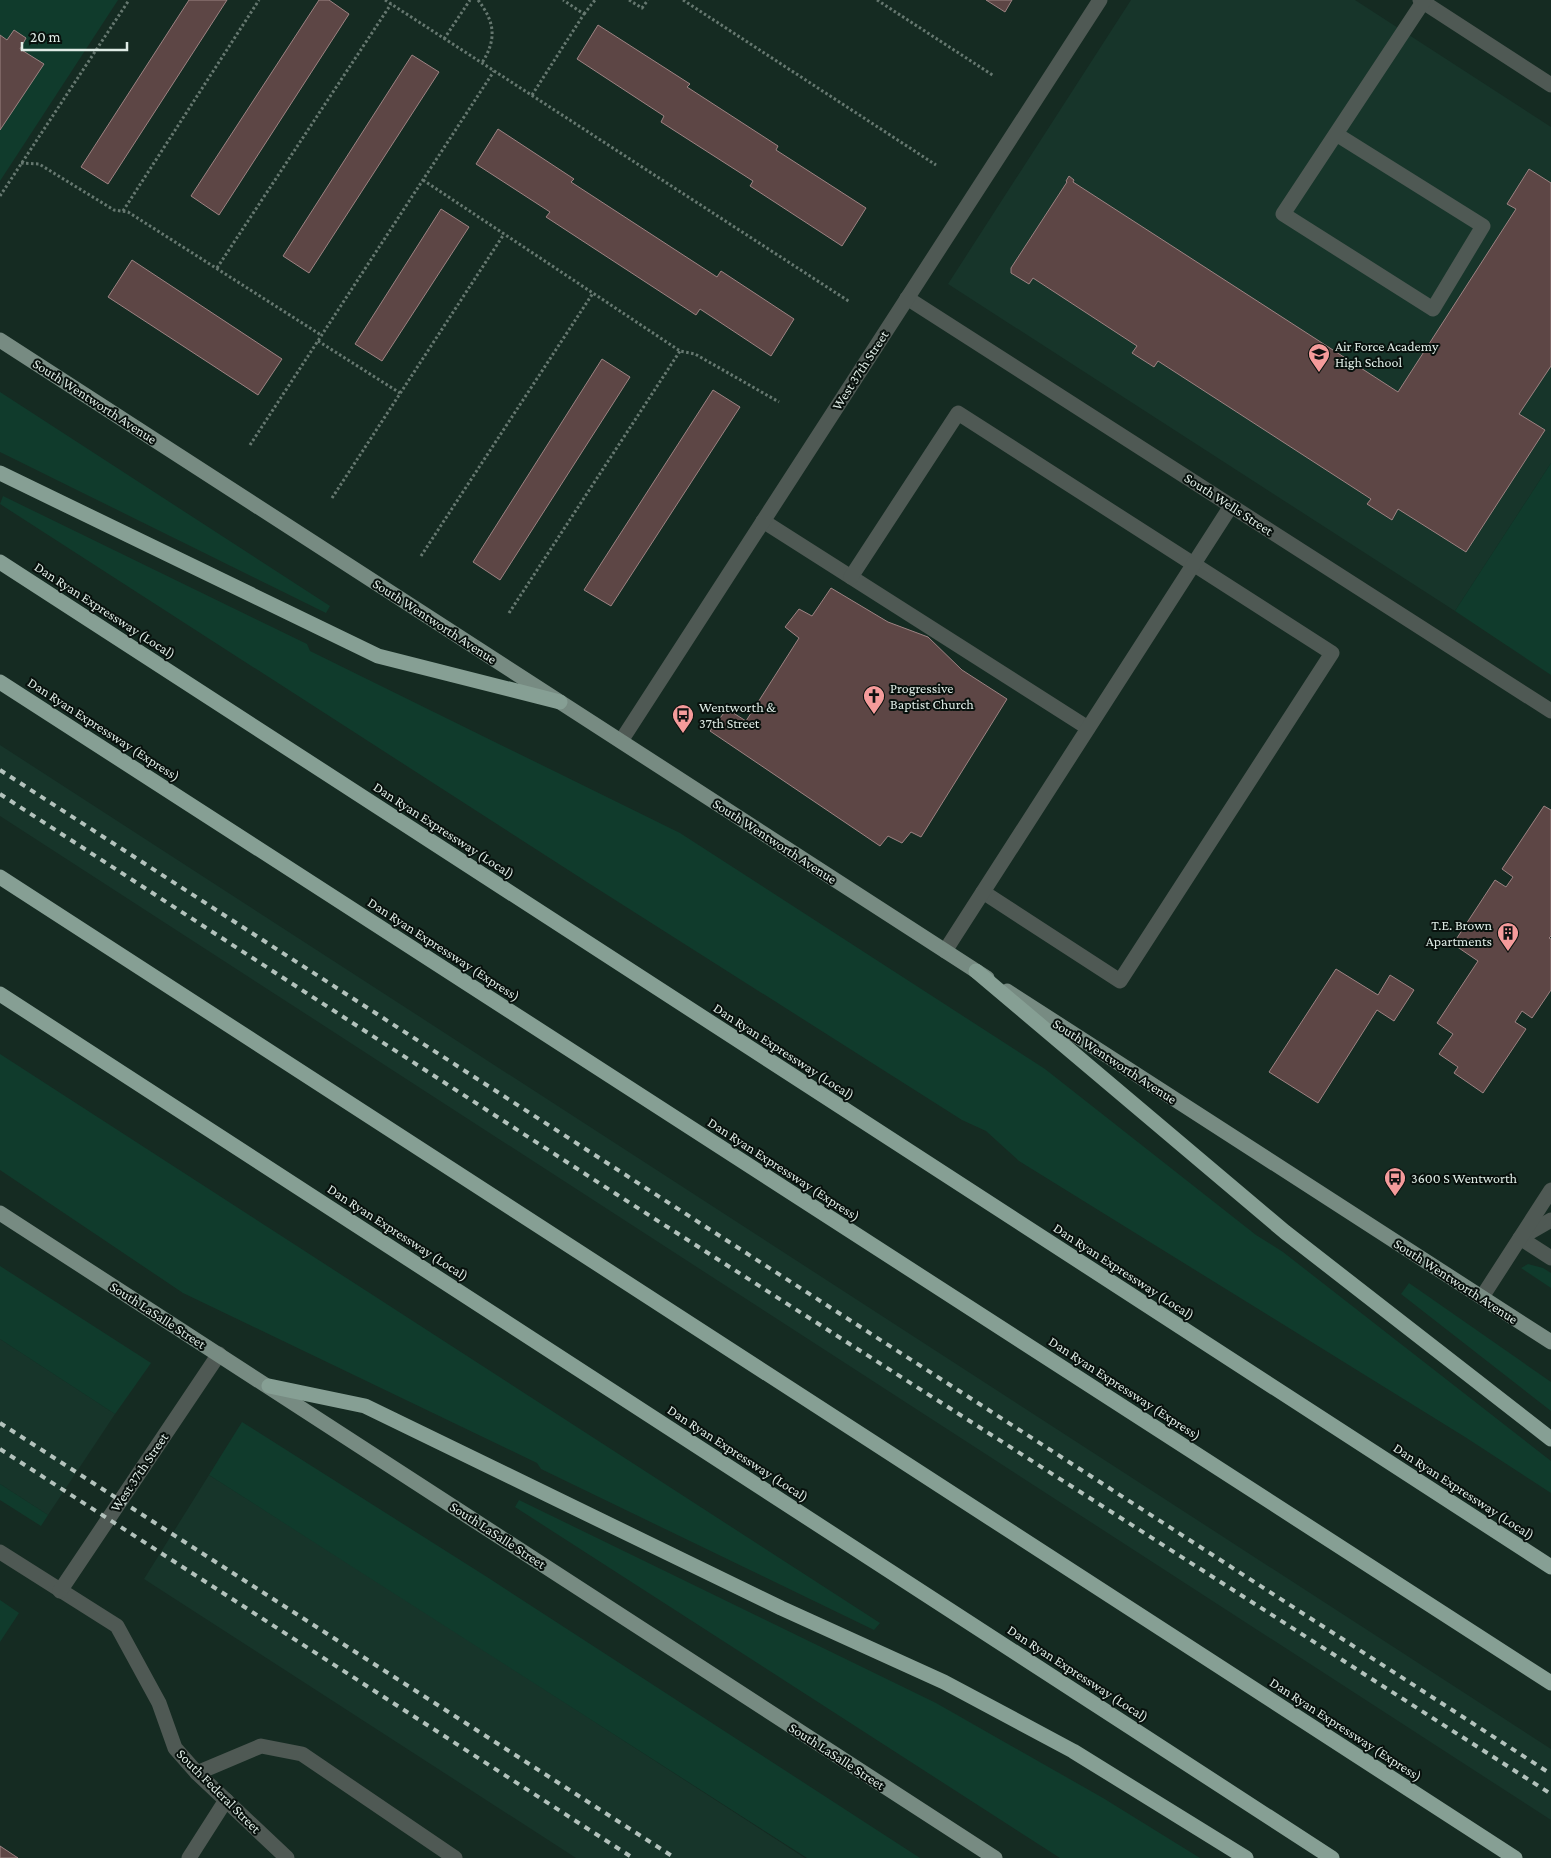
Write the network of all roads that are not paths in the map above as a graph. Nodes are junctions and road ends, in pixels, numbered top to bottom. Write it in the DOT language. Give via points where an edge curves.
graph roads {
  1 [pos="1100,0"];
  2 [pos="1421,1"];
  3 [pos="1551,85"];
  4 [pos="1336,134"];
  5 [pos="907,298"];
  6 [pos="0,340"];
  7 [pos="0,474"];
  8 [pos="1231,506"];
  9 [pos="763,522"];
  10 [pos="0,562"];
  11 [pos="1194,565"];
  12 [pos="851,577"];
  13 [pos="0,682"];
  14 [pos="560,702"];
  15 [pos="1551,711"];
  16 [pos="1088,728"];
  17 [pos="621,741"];
  18 [pos="0,877"];
  19 [pos="983,892"];
  20 [pos="945,951"];
  21 [pos="976,971"];
  22 [pos="0,994"];
  23 [pos="1551,1190"];
  24 [pos="0,1213"];
  25 [pos="1551,1220"];
  26 [pos="1520,1238"];
  27 [pos="1551,1258"];
  28 [pos="1482,1297"];
  29 [pos="1551,1342"];
  30 [pos="218,1354"];
  31 [pos="269,1386"];
  32 [pos="1551,1439"];
  33 [pos="0,1552"];
  34 [pos="1551,1567"];
  35 [pos="60,1591"];
  36 [pos="1551,1683"];
  37 [pos="197,1773"];
  38 [pos="226,1800"];
  39 [pos="189,1858"];
  40 [pos="286,1858"];
  41 [pos="455,1858"];
  42 [pos="994,1858"];
  43 [pos="1246,1858"];
  44 [pos="1332,1858"];
  45 [pos="1515,1858"];
  1 -- 5 [label="street, West 37th Street"];
  2 -- 3 [label="street"];
  2 -- 4 [label="street"];
  4 -- 4 [label="street" via="1283,214 1433,309 1482,226"];
  5 -- 8 [label="street, South Wells Street"];
  5 -- 9 [label="street, West 37th Street"];
  6 -- 14 [label="main road, South Wentworth Avenue"];
  7 -- 14 [label="highway" via="378,656"];
  8 -- 11 [label="street"];
  8 -- 15 [label="street, South Wells Street"];
  9 -- 12 [label="street"];
  9 -- 17 [label="street, West 37th Street"];
  10 -- 34 [label="highway, Dan Ryan Expressway (Local)"];
  11 -- 12 [label="street" via="958,412"];
  11 -- 16 [label="street"];
  11 -- 19 [label="street" via="1332,653 1322,670 1120,981"];
  12 -- 16 [label="street"];
  13 -- 36 [label="highway, Dan Ryan Expressway (Express)"];
  14 -- 17 [label="main road, South Wentworth Avenue"];
  16 -- 19 [label="street"];
  17 -- 20 [label="main road, South Wentworth Avenue"];
  18 -- 45 [label="highway, Dan Ryan Expressway (Express)"];
  19 -- 20 [label="street"];
  20 -- 21 [label="main road, South Wentworth Avenue"];
  21 -- 28 [label="main road, South Wentworth Avenue"];
  21 -- 32 [label="highway" via="1285,1232"];
  22 -- 44 [label="highway, Dan Ryan Expressway (Local)"];
  23 -- 26 [label="street"];
  24 -- 30 [label="main road, South LaSalle Street"];
  25 -- 26 [label="street"];
  26 -- 27 [label="street"];
  26 -- 28 [label="street"];
  28 -- 29 [label="main road, South Wentworth Avenue"];
  30 -- 31 [label="main road, South LaSalle Street"];
  30 -- 35 [label="street, West 37th Street"];
  31 -- 42 [label="main road, South LaSalle Street"];
  31 -- 43 [label="highway" via="365,1406 781,1608 944,1682 1073,1751"];
  33 -- 35 [label="street, South Federal Street"];
  35 -- 37 [label="street, South Federal Street" via="117,1626 159,1703 175,1748"];
  37 -- 38 [label="street, South Federal Street"];
  37 -- 41 [label="street" via="261,1746 302,1754"];
  38 -- 39 [label="street"];
  38 -- 40 [label="street, South Federal Street"];
}
